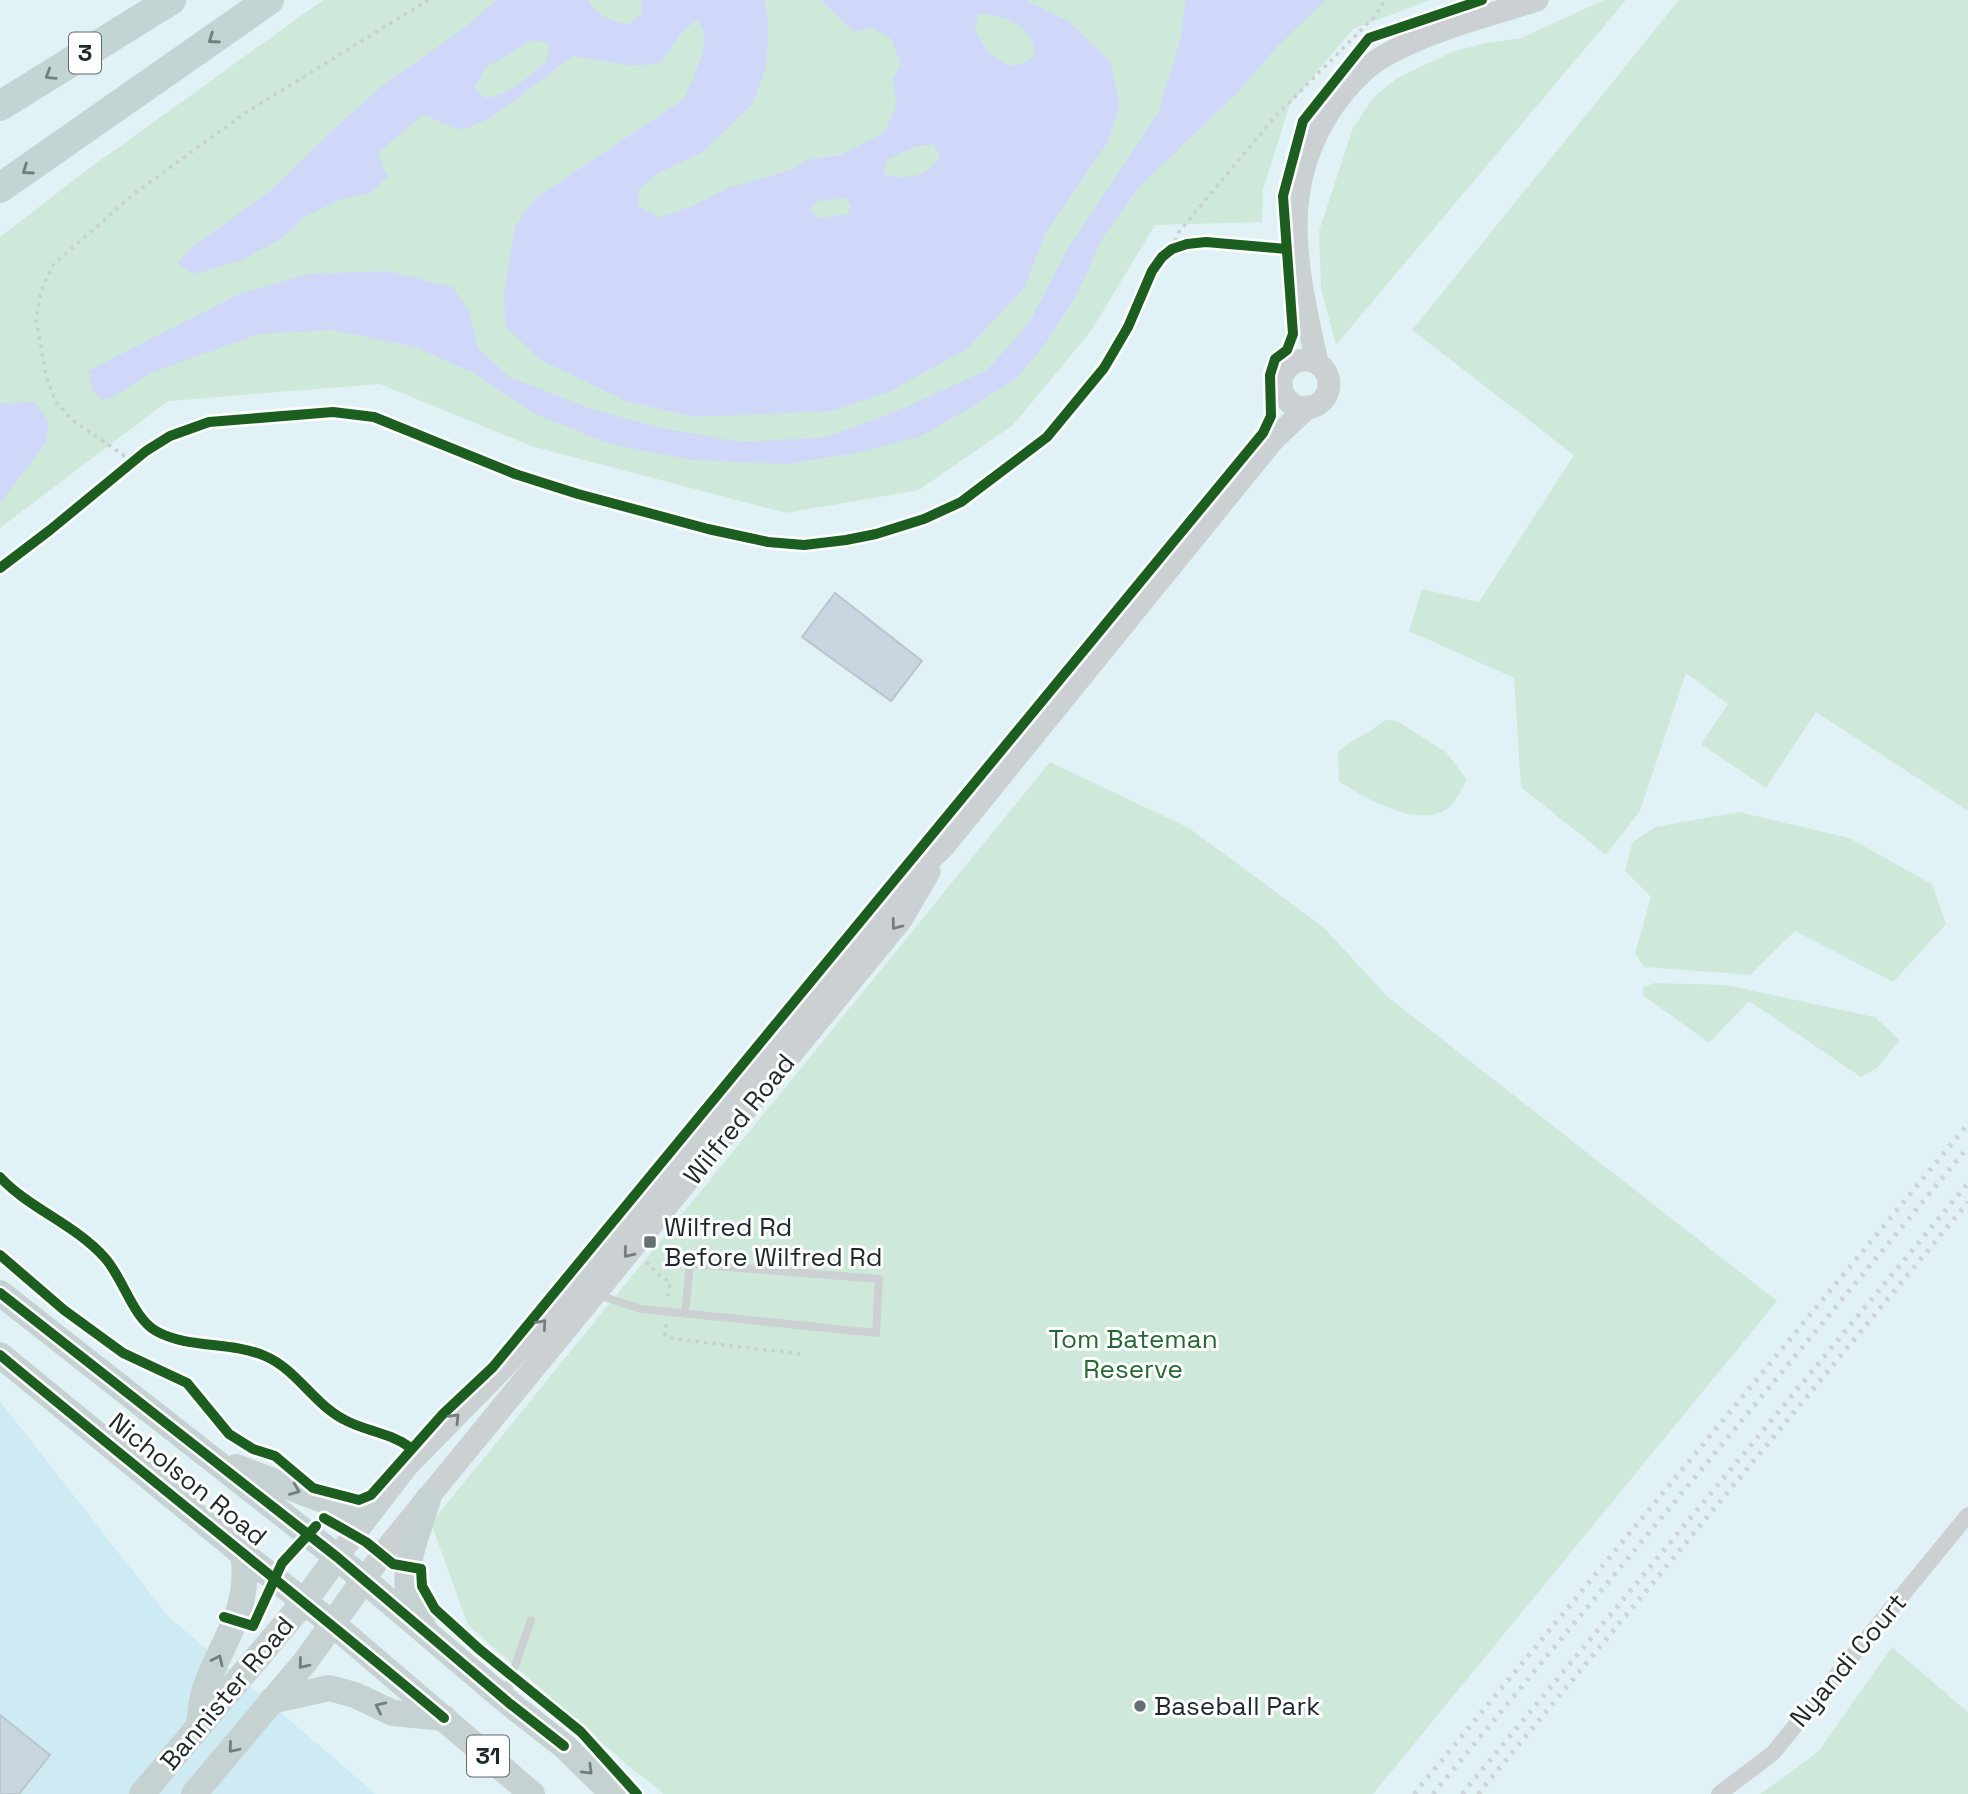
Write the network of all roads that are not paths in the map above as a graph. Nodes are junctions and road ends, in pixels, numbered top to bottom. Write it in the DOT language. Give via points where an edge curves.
graph roads {
  1 [pos="171,0"];
  2 [pos="269,0"];
  3 [pos="1537,0"];
  4 [pos="0,106"];
  5 [pos="0,188"];
  6 [pos="1308,362"];
  7 [pos="1286,398"];
  8 [pos="1308,407"];
  9 [pos="1273,440"];
  10 [pos="586,1288"];
  11 [pos="0,1293"];
  12 [pos="685,1314"];
  13 [pos="0,1355"];
  14 [pos="209,1456"];
  15 [pos="428,1499"];
  16 [pos="374,1506"];
  17 [pos="1968,1515"];
  18 [pos="243,1554"];
  19 [pos="337,1557"];
  20 [pos="364,1580"];
  21 [pos="304,1602"];
  22 [pos="531,1619"];
  23 [pos="334,1625"];
  24 [pos="427,1633"];
  25 [pos="271,1701"];
  26 [pos="509,1703"];
  27 [pos="444,1718"];
  28 [pos="198,1725"];
  29 [pos="142,1794"];
  30 [pos="194,1794"];
  31 [pos="532,1794"];
  32 [pos="612,1794"];
  33 [pos="1719,1794"];
  1 -- 4 [label="highway, 3, one-way"];
  2 -- 5 [label="highway, one-way"];
  3 -- 6 [label="main road" via="1403,46 1361,72 1318,131 1300,181 1294,228 1308,316"];
  6 -- 7 [label="main road" via="1285,369 1282,391"];
  6 -- 8 [label="main road" via="1326,372 1329,388 1322,401"];
  7 -- 8 [label="main road" via="1297,407"];
  7 -- 9 [label="main road, Wilfred Road"];
  8 -- 9 [label="main road, Wilfred Road"];
  9 -- 10 [label="main road, Wilfred Road" via="944,846 888,901 627,1219"];
  10 -- 12 [label="lane" via="633,1307"];
  10 -- 15 [label="main road, Wilfred Road"];
  16 -- 10 [label="main road, Wilfred Road, one-way" via="407,1466"];
  11 -- 14 [label="main road, Nicholson Road / 31"];
  12 -- 12 [label="lane" via="876,1333 879,1279 690,1264"];
  13 -- 18 [label="main road, Nicholson Road / 31"];
  14 -- 16 [label="main road, one-way" via="355,1512"];
  14 -- 19 [label="main road, Nicholson Road / 31"];
  15 -- 20 [label="main road, Wilfred Road"];
  15 -- 24 [label="main road" via="408,1567 411,1606"];
  16 -- 19 [label="main road, Wilfred Road"];
  17 -- 33 [label="street, Nyandi Court" via="1773,1753"];
  18 -- 21 [label="main road, Nicholson Road / 31"];
  28 -- 18 [label="main road, one-way" via="204,1690 237,1621"];
  19 -- 20 [label="main road, Nicholson Road / 31"];
  19 -- 21 [label="main road, Bannister Road"];
  20 -- 23 [label="main road, Bannister Road"];
  20 -- 24 [label="main road, Nicholson Road / 31"];
  21 -- 23 [label="main road, Nicholson Road / 31"];
  21 -- 28 [label="main road, Bannister Road"];
  22 -- 26 [label="lane" via="509,1683"];
  23 -- 25 [label="main road, Bannister Road, one-way"];
  23 -- 27 [label="main road, Nicholson Road / 31"];
  24 -- 26 [label="main road, Nicholson Road / 31"];
  27 -- 25 [label="main road, one-way" via="393,1713 328,1688"];
  25 -- 30 [label="main road, Bannister Road, one-way"];
  26 -- 32 [label="main road, Nicholson Road / 31, one-way" via="564,1746"];
  27 -- 31 [label="main road, Nicholson Road / 31"];
  28 -- 29 [label="main road, Bannister Road"];
}
